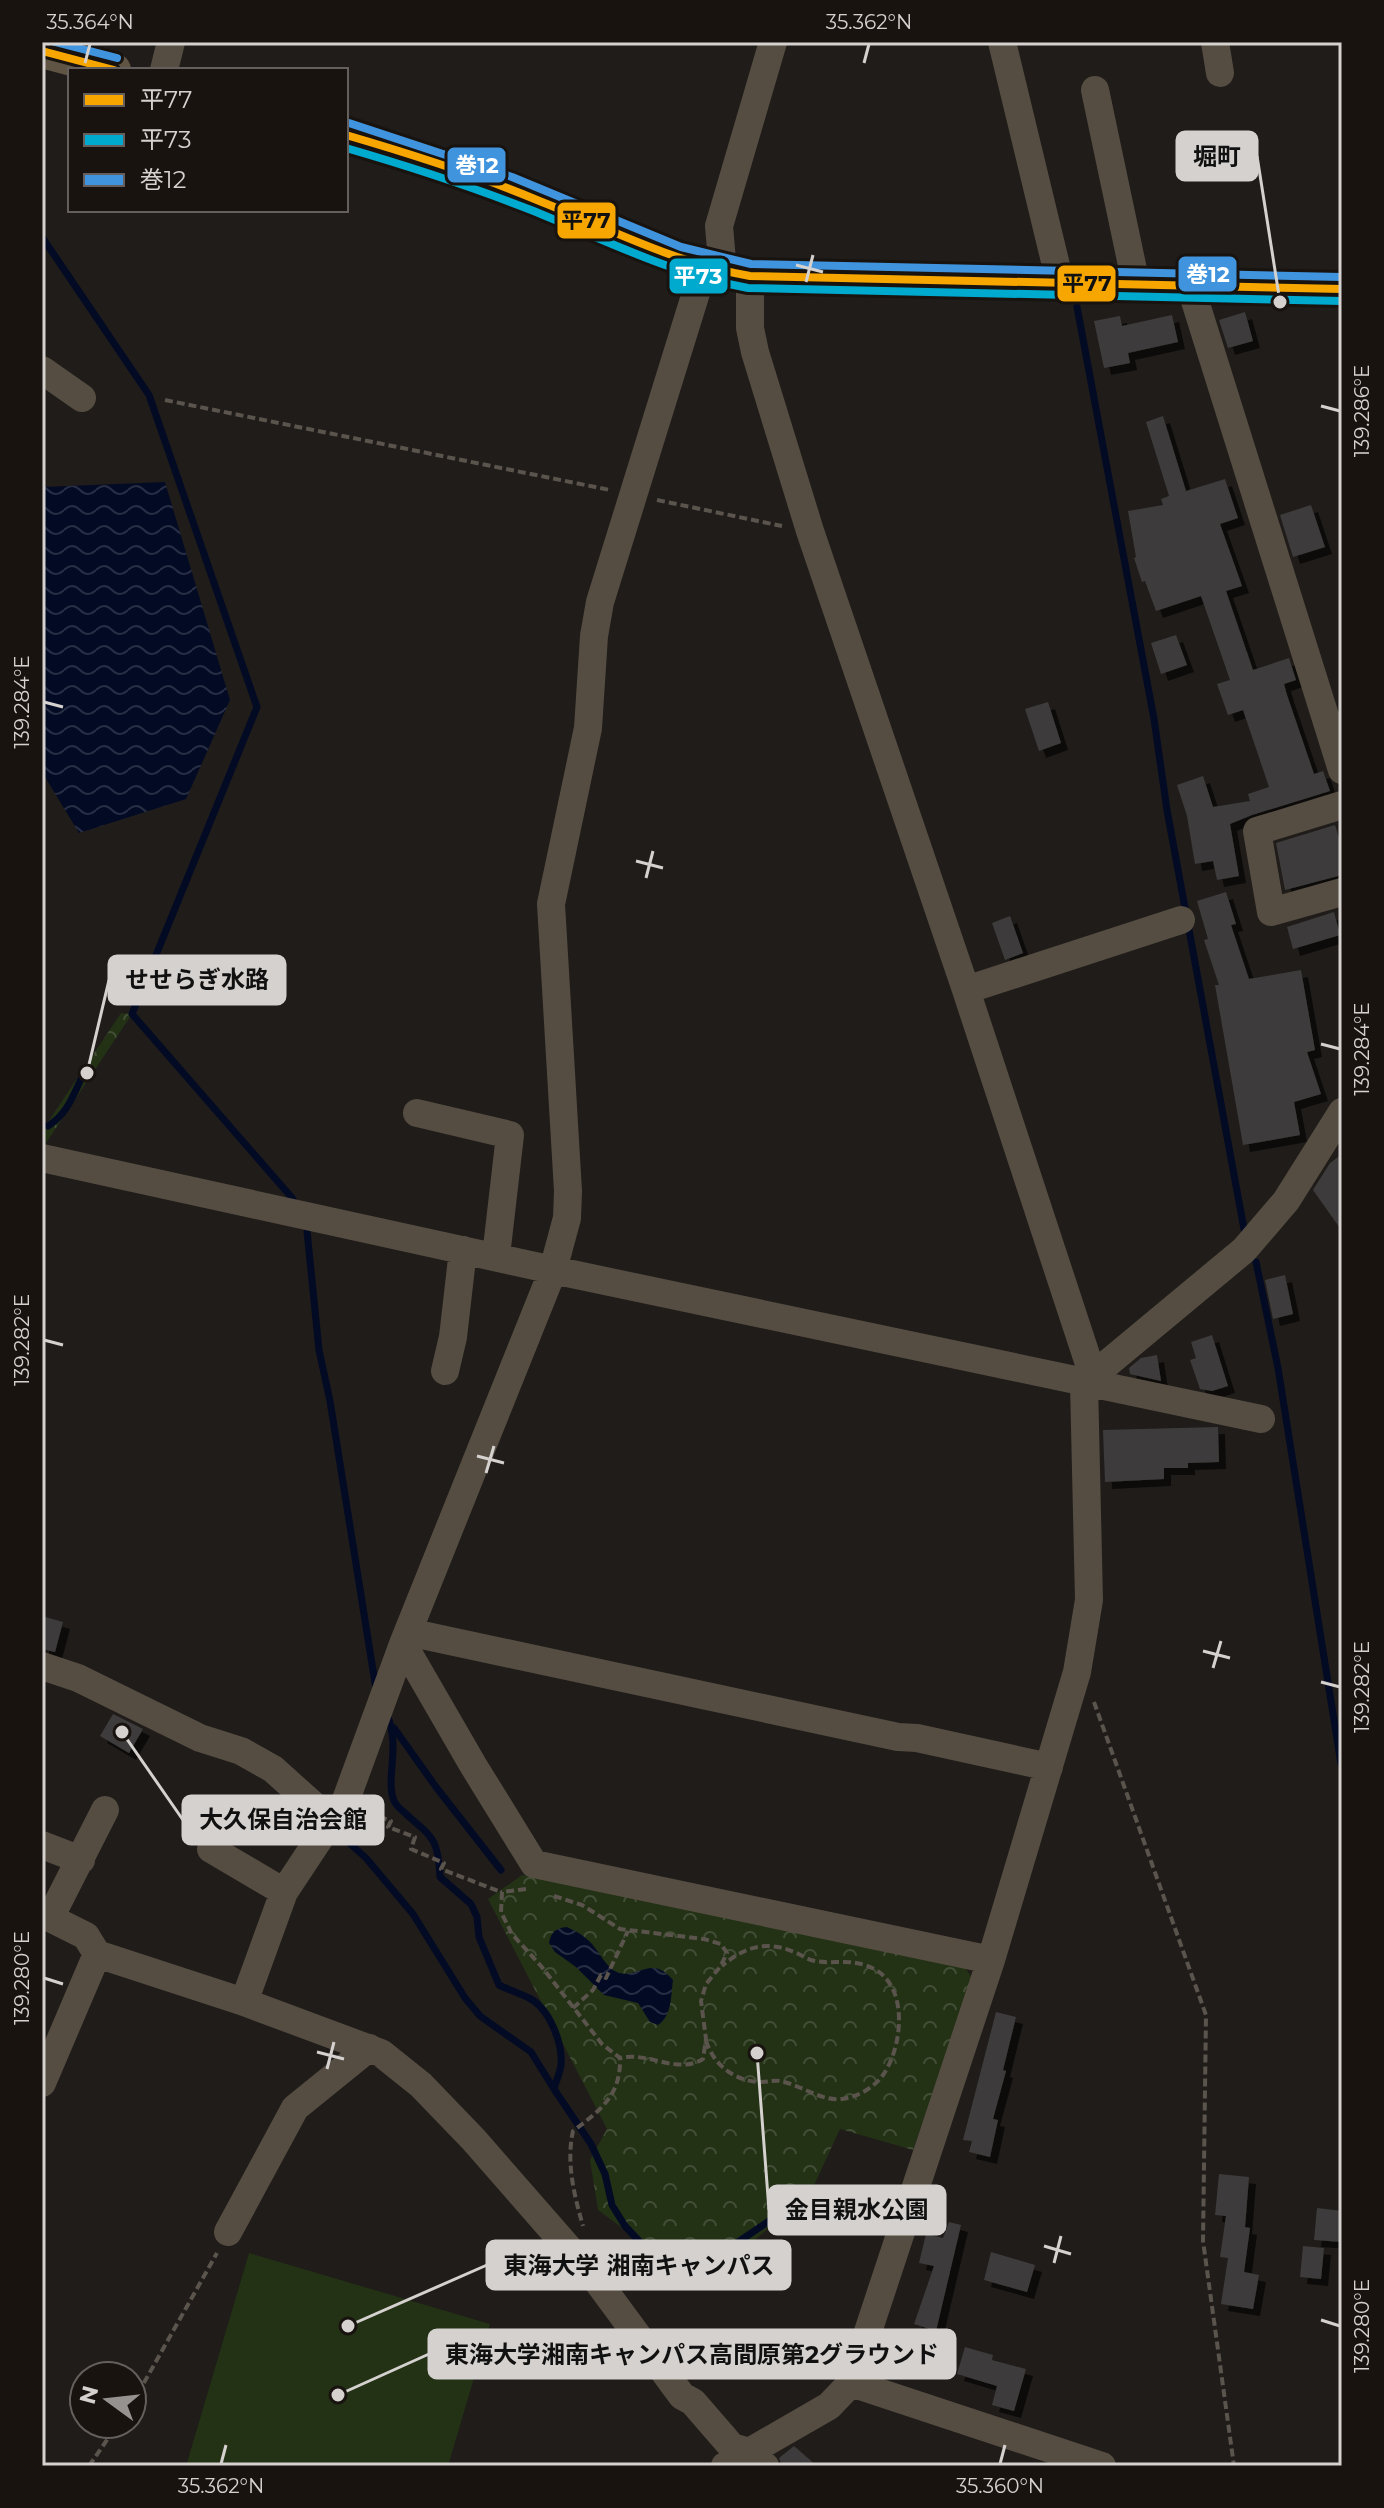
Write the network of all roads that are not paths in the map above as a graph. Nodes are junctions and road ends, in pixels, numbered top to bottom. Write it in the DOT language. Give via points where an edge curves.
graph roads {
  1 [pos="171,42"];
  2 [pos="773,42"];
  3 [pos="1002,42"];
  4 [pos="1215,42"];
  5 [pos="42,51"];
  6 [pos="106,68"];
  7 [pos="164,68"];
  8 [pos="1220,73"];
  9 [pos="1095,90"];
  10 [pos="348,136"];
  11 [pos="726,272"];
  12 [pos="1060,282"];
  13 [pos="1136,284"];
  14 [pos="1190,285"];
  15 [pos="1342,289"];
  16 [pos="42,370"];
  17 [pos="82,398"];
  18 [pos="1342,770"];
  19 [pos="1342,805"];
  20 [pos="1342,892"];
  21 [pos="1181,920"];
  22 [pos="966,990"];
  23 [pos="1342,1112"];
  24 [pos="417,1113"];
  25 [pos="42,1158"];
  26 [pos="463,1250"];
  27 [pos="496,1256"];
  28 [pos="553,1270"];
  29 [pos="445,1371"];
  30 [pos="1084,1383"];
  31 [pos="1261,1419"];
  32 [pos="406,1638"];
  33 [pos="42,1666"];
  34 [pos="1049,1767"];
  35 [pos="105,1810"];
  36 [pos="331,1821"];
  37 [pos="42,1845"];
  38 [pos="211,1849"];
  39 [pos="81,1860"];
  40 [pos="284,1892"];
  41 [pos="46,1916"];
  42 [pos="97,1954"];
  43 [pos="991,1960"];
  44 [pos="244,2002"];
  45 [pos="369,2048"];
  46 [pos="42,2083"];
  47 [pos="228,2232"];
  48 [pos="851,2383"];
  49 [pos="746,2461"];
  50 [pos="1102,2466"];
  1 -- 7 [label="street"];
  2 -- 11 [label="street" via="719,226"];
  3 -- 12 [label="street"];
  4 -- 8 [label="street"];
  5 -- 6 [label="main road"];
  9 -- 13 [label="street"];
  10 -- 11 [label="main road" via="483,179 664,255"];
  11 -- 12 [label="main road"];
  11 -- 22 [label="street" via="750,328 810,531"];
  11 -- 28 [label="street" via="632,495 594,636 588,728 551,904 568,1191 567,1218"];
  12 -- 13 [label="main road"];
  13 -- 14 [label="main road"];
  14 -- 15 [label="main road"];
  14 -- 18 [label="street"];
  16 -- 17 [label="street"];
  19 -- 20 [label="street" via="1257,831 1271,912"];
  21 -- 22 [label="street"];
  22 -- 30 [label="street" via="1090,1367"];
  23 -- 30 [label="street" via="1286,1201 1244,1250"];
  24 -- 27 [label="street" via="510,1135"];
  25 -- 26 [label="street"];
  26 -- 27 [label="street"];
  26 -- 29 [label="street"];
  27 -- 28 [label="street"];
  28 -- 30 [label="street"];
  28 -- 32 [label="street"];
  30 -- 31 [label="street"];
  30 -- 34 [label="street" via="1089,1600 1077,1672"];
  32 -- 34 [label="street"];
  32 -- 36 [label="street" via="340,1816"];
  32 -- 43 [label="street" via="473,1765 534,1864"];
  33 -- 36 [label="street" via="78,1678 200,1738 241,1751 273,1769"];
  34 -- 43 [label="street"];
  35 -- 39 [label="street"];
  36 -- 40 [label="street"];
  37 -- 39 [label="street"];
  38 -- 40 [label="street"];
  39 -- 41 [label="street"];
  40 -- 44 [label="street"];
  41 -- 42 [label="street" via="86,1936"];
  42 -- 44 [label="street"];
  42 -- 46 [label="street"];
  43 -- 48 [label="street"];
  44 -- 45 [label="street"];
  45 -- 47 [label="street" via="295,2108"];
  45 -- 49 [label="street" via="421,2085 474,2140 598,2282 682,2396"];
  48 -- 49 [label="street" via="829,2406"];
  48 -- 50 [label="street"];
}
